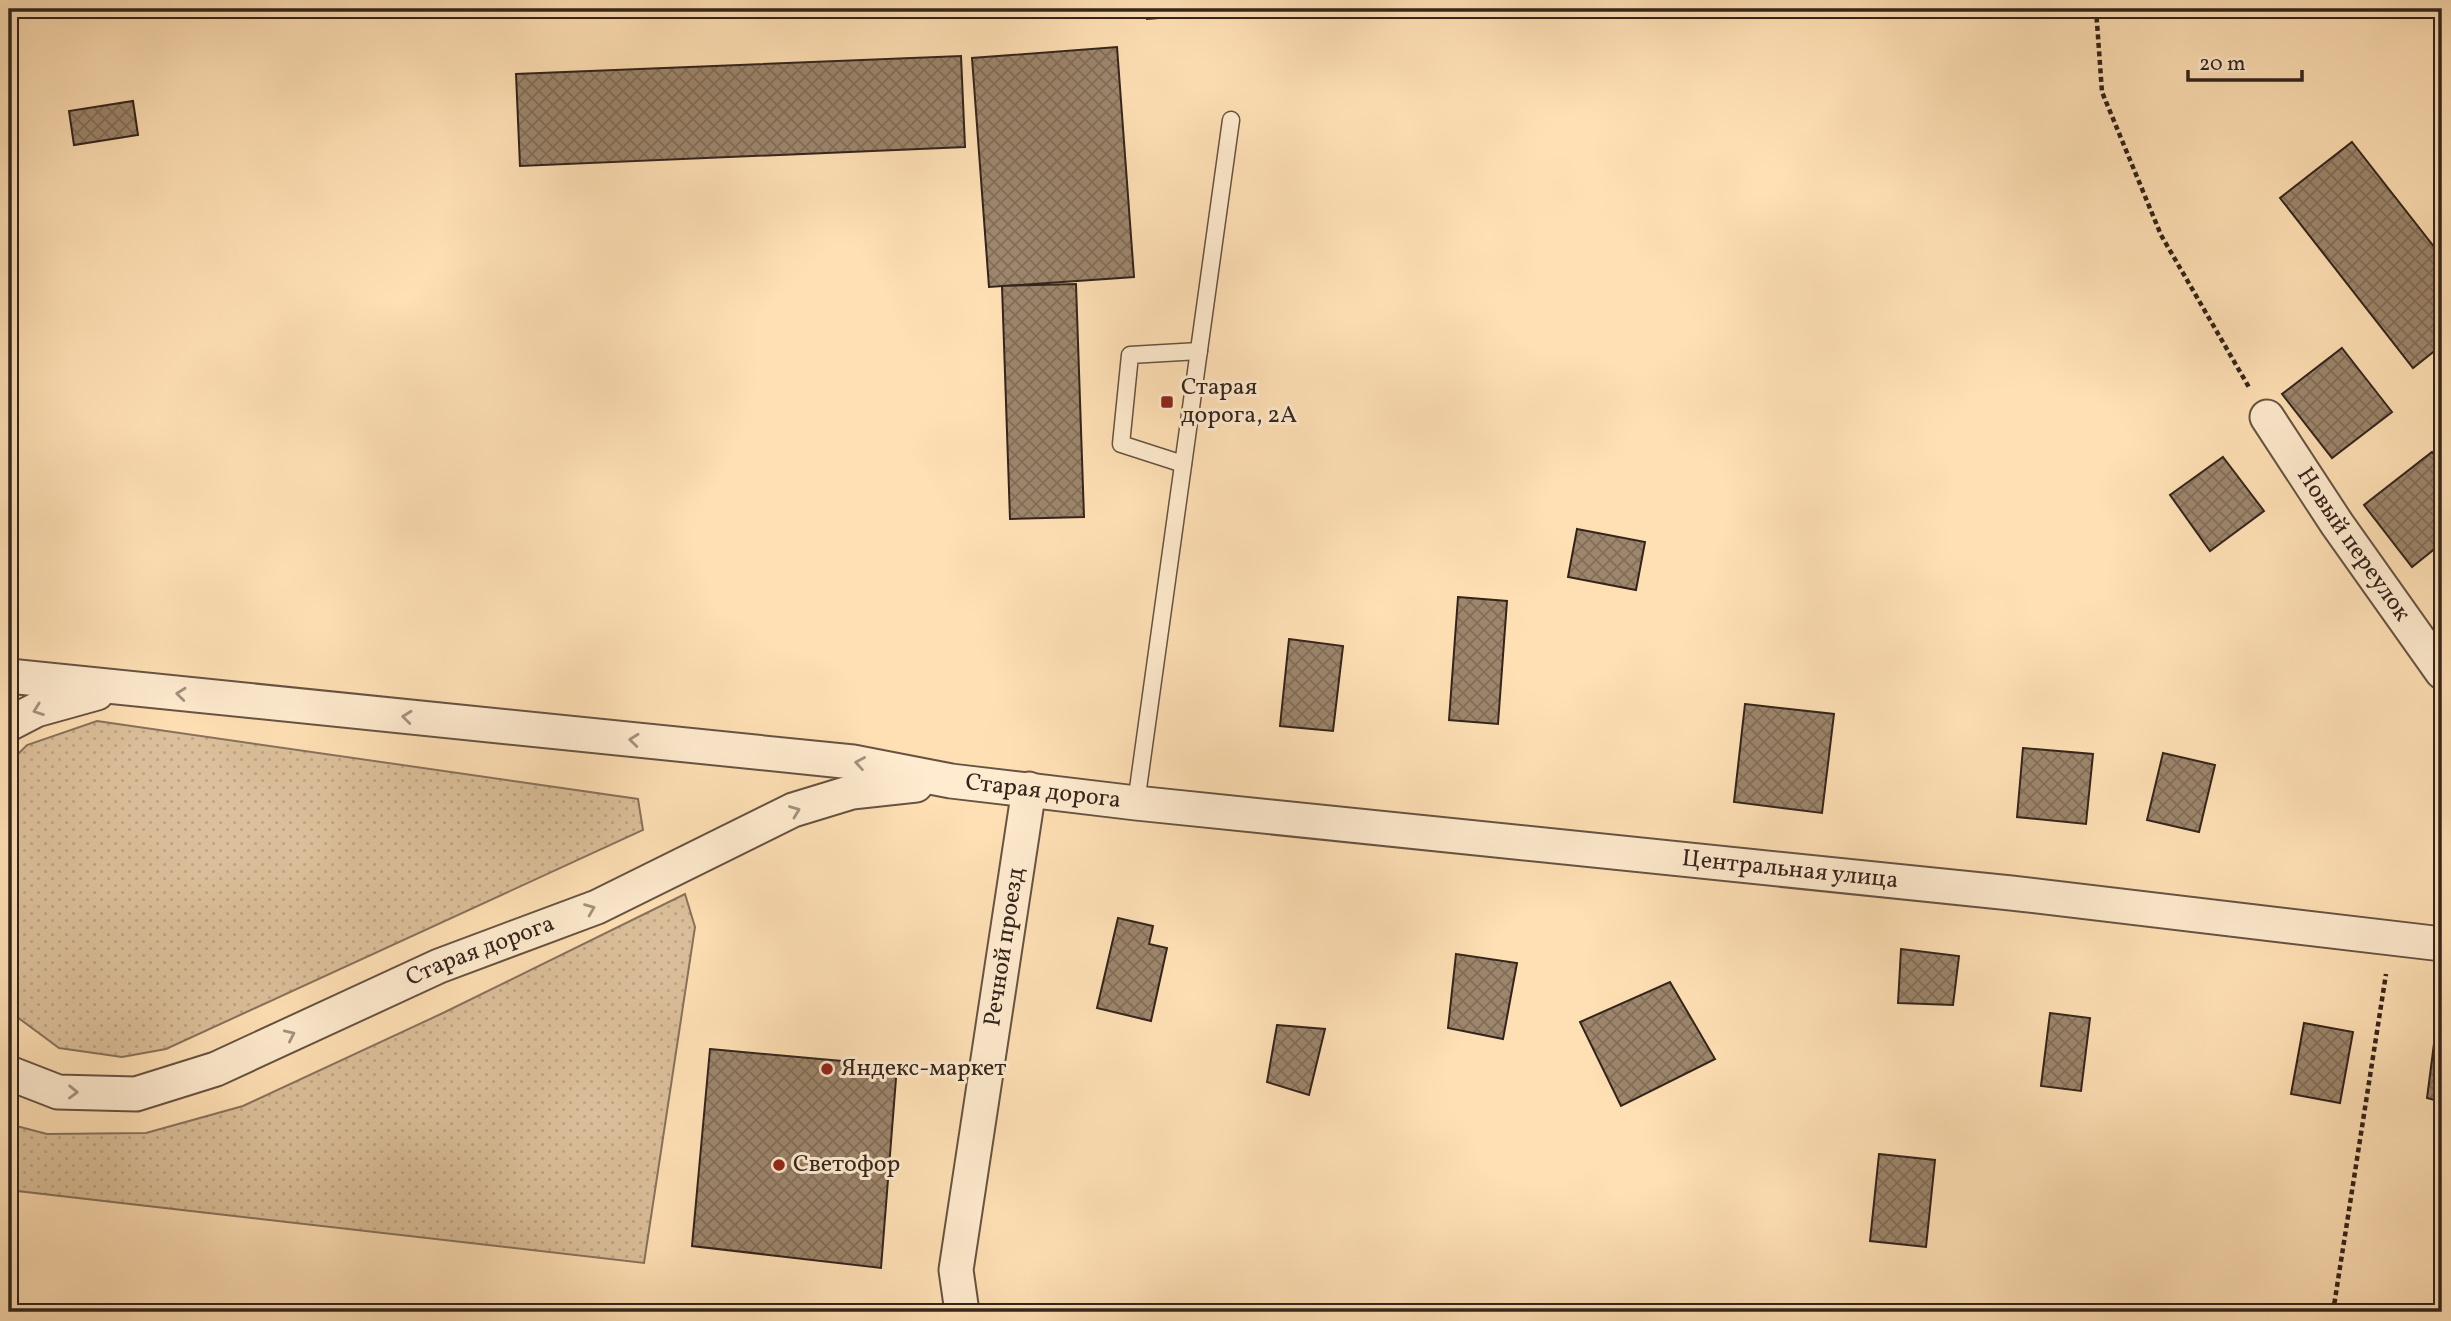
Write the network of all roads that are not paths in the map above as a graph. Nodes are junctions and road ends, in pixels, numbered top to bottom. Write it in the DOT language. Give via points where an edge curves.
graph roads {
  1 [pos="1231,120"];
  2 [pos="1199,351"];
  3 [pos="2267,417"];
  4 [pos="1183,464"];
  5 [pos="2442,672"];
  6 [pos="9,676"];
  7 [pos="117,688"];
  8 [pos="9,724"];
  9 [pos="951,781"];
  10 [pos="1029,789"];
  11 [pos="1136,803"];
  12 [pos="2442,944"];
  13 [pos="9,1073"];
  14 [pos="962,1312"];
  1 -- 2 [label="lane"];
  2 -- 4 [label="lane"];
  2 -- 4 [label="lane" via="1130,355 1121,444"];
  3 -- 5 [label="street, Новый переулок"];
  4 -- 11 [label="lane"];
  6 -- 7 [label="street, Старая дорога"];
  7 -- 8 [label="street, Старая дорога, one-way" via="36,710"];
  9 -- 7 [label="street, Старая дорога, one-way" via="853,762"];
  9 -- 10 [label="street, Старая дорога"];
  13 -- 9 [label="street, Старая дорога, one-way" via="58,1092 136,1094 216,1069 439,966 597,907 793,810 852,792"];
  10 -- 11 [label="street, Старая дорога"];
  10 -- 14 [label="street, Речной проезд" via="956,1270"];
  11 -- 12 [label="street, Центральная улица" via="2011,893"];
}
